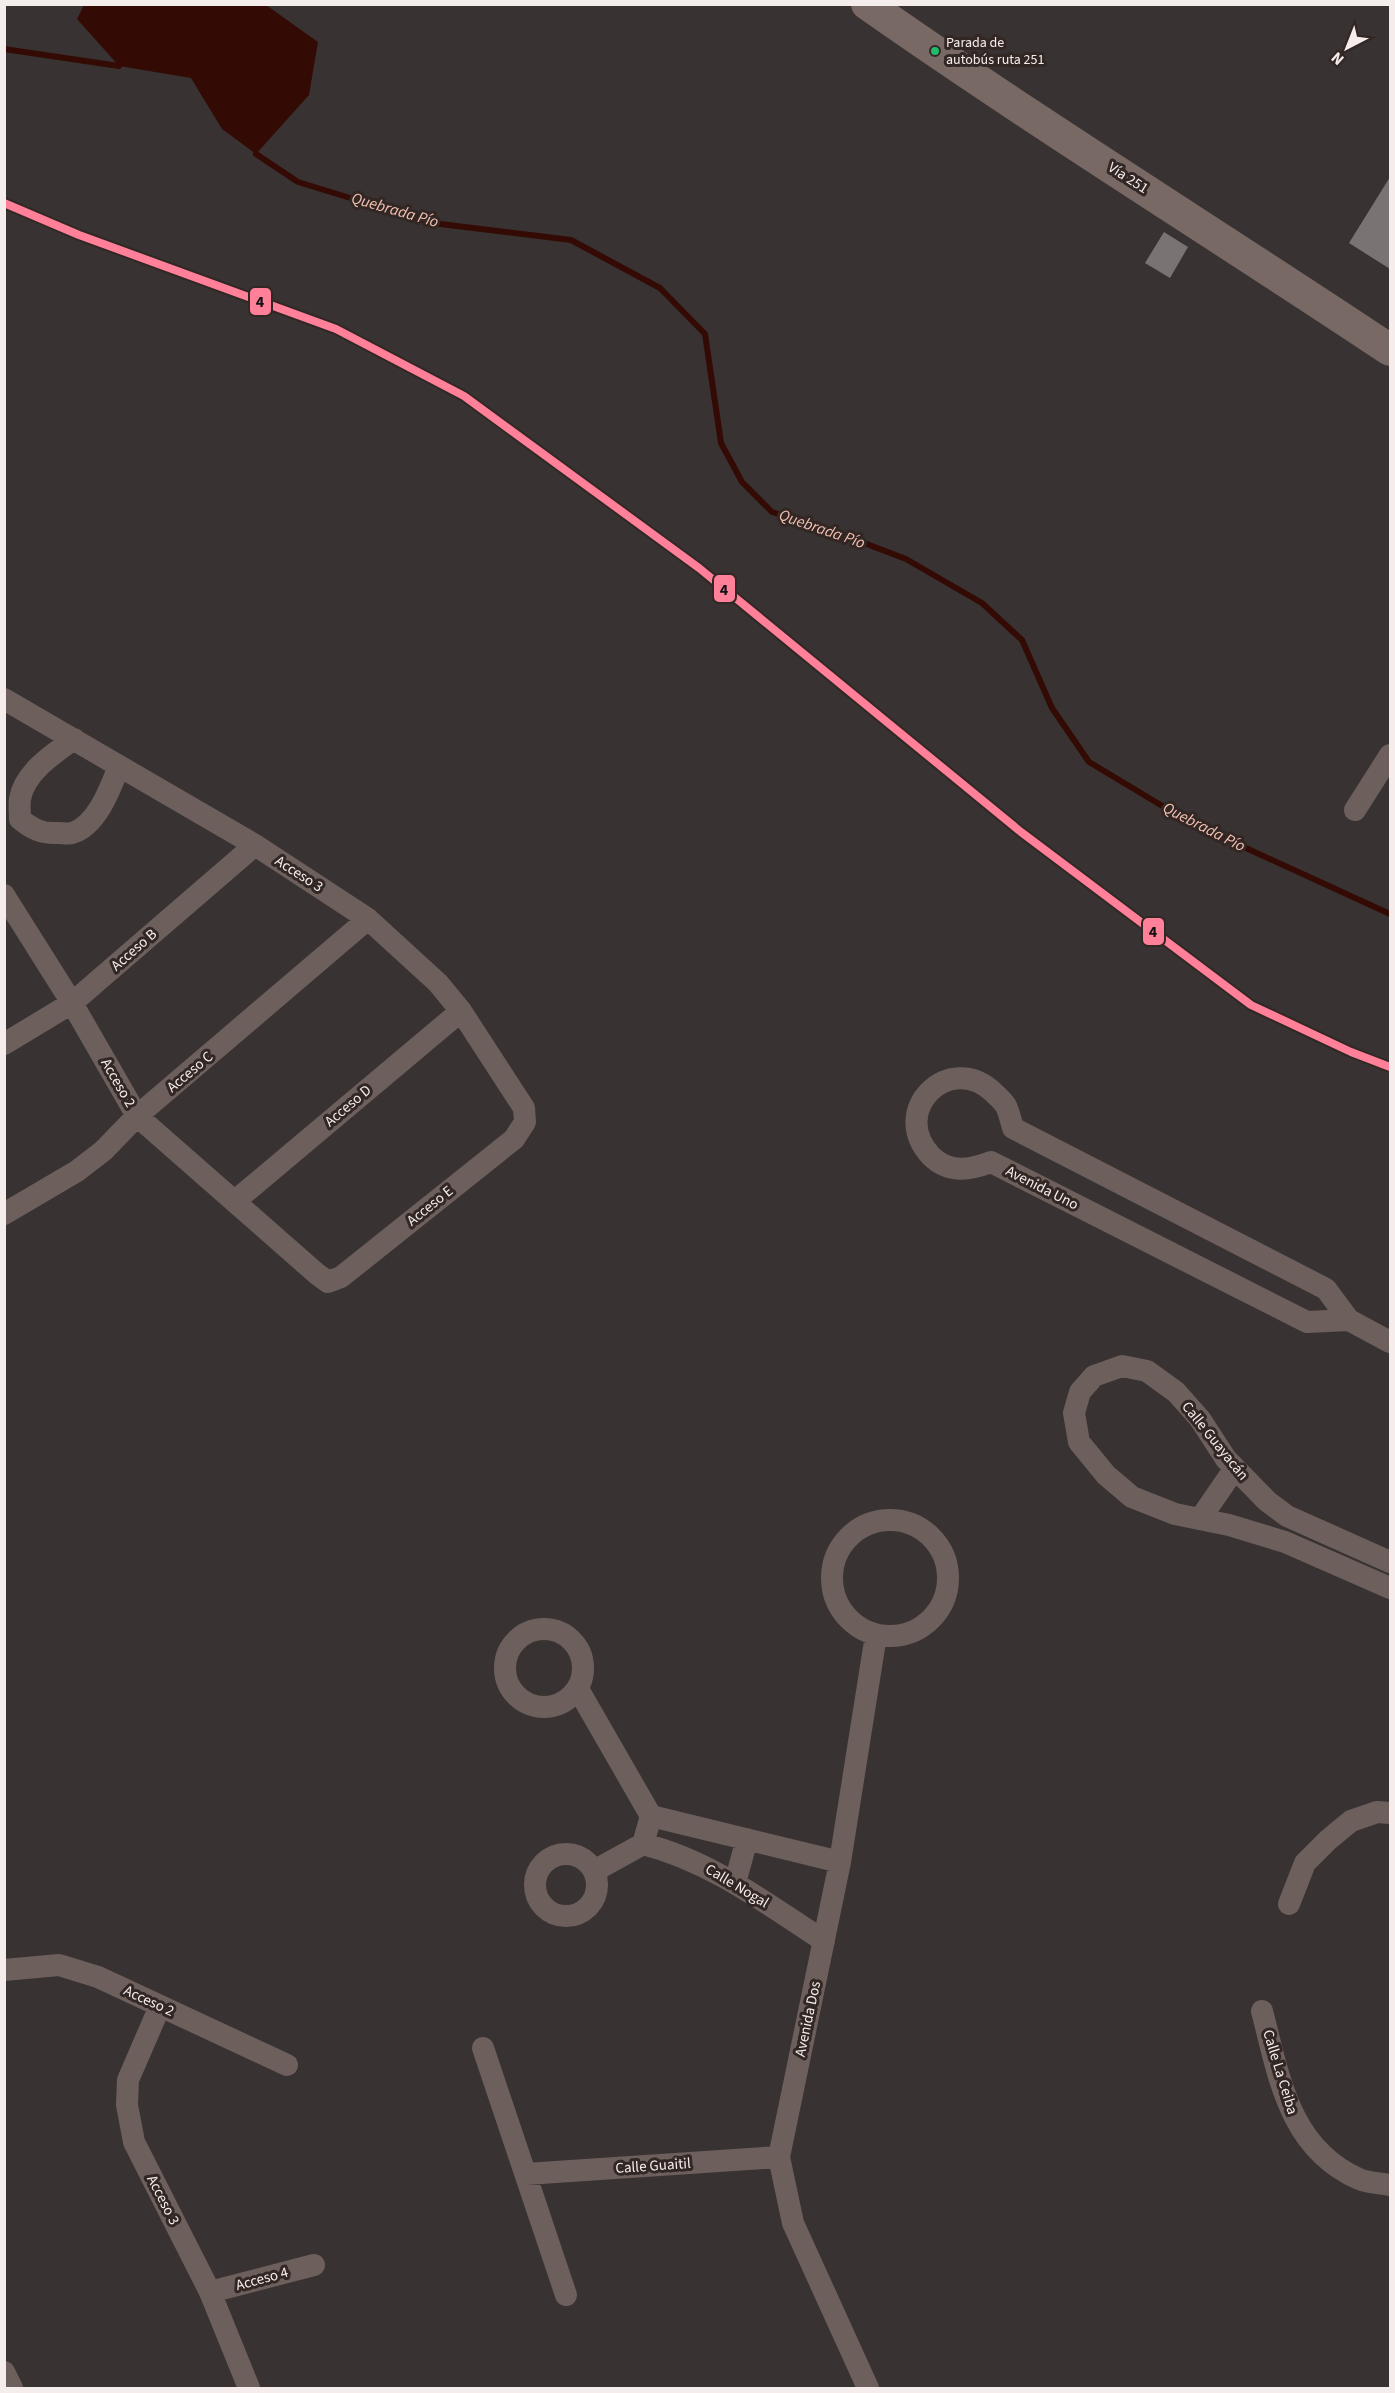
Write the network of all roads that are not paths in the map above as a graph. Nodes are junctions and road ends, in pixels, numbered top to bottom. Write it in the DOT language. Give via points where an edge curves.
graph roads {
  1 [pos="867,4"];
  2 [pos="1390,350"];
  3 [pos="4,699"];
  4 [pos="74,739"];
  5 [pos="1390,755"];
  6 [pos="119,766"];
  7 [pos="1355,810"];
  8 [pos="12,823"];
  9 [pos="255,845"];
  10 [pos="4,895"];
  11 [pos="368,920"];
  12 [pos="72,1003"];
  13 [pos="461,1011"];
  14 [pos="4,1044"];
  15 [pos="137,1116"];
  16 [pos="525,1122"];
  17 [pos="235,1202"];
  18 [pos="4,1214"];
  19 [pos="328,1282"];
  20 [pos="1349,1320"];
  21 [pos="1390,1342"];
  22 [pos="1235,1468"];
  23 [pos="1200,1519"];
  24 [pos="1355,1544"];
  25 [pos="1390,1562"];
  26 [pos="1342,1568"];
  27 [pos="1390,1588"];
  28 [pos="876,1635"];
  29 [pos="578,1689"];
  30 [pos="1390,1814"];
  31 [pos="651,1816"];
  32 [pos="747,1839"];
  33 [pos="643,1844"];
  34 [pos="840,1862"];
  35 [pos="594,1871"];
  36 [pos="735,1883"];
  37 [pos="1289,1904"];
  38 [pos="824,1941"];
  39 [pos="4,1970"];
  40 [pos="160,2006"];
  41 [pos="1262,2011"];
  42 [pos="483,2048"];
  43 [pos="286,2065"];
  44 [pos="779,2157"];
  45 [pos="526,2174"];
  46 [pos="1390,2185"];
  47 [pos="314,2265"];
  48 [pos="210,2292"];
  49 [pos="566,2295"];
  50 [pos="4,2372"];
  51 [pos="12,2388"];
  52 [pos="249,2388"];
  53 [pos="868,2388"];
  1 -- 2 [label="main road, Vía 251" via="984,86"];
  3 -- 4 [label="street, Acceso 3"];
  4 -- 6 [label="street, Acceso 3"];
  4 -- 8 [label="street" via="28,780"];
  5 -- 7 [label="street"];
  6 -- 8 [label="street" via="100,807 73,833 49,834"];
  6 -- 9 [label="street, Acceso 3"];
  9 -- 11 [label="street, Acceso 3"];
  9 -- 12 [label="street, Acceso B"];
  10 -- 12 [label="street, Acceso 2"];
  11 -- 13 [label="street, Acceso 3" via="438,982"];
  11 -- 15 [label="street, Acceso C"];
  12 -- 14 [label="street, Acceso B"];
  12 -- 15 [label="street, Acceso 2"];
  13 -- 16 [label="street, Acceso 3" via="524,1108"];
  13 -- 17 [label="street, Acceso D"];
  15 -- 17 [label="street, Acceso 2"];
  15 -- 18 [label="street, Acceso C" via="77,1171"];
  16 -- 19 [label="street, Acceso E" via="514,1139 341,1278"];
  17 -- 19 [label="street, Acceso 2"];
  20 -- 20 [label="street, Avenida Uno" via="1326,1289 1013,1128 1006,1104 989,1088 970,1079 950,1080 935,1086 923,1098 916,1131 921,1145 951,1169 973,1169 992,1162 1307,1322"];
  20 -- 21 [label="street, Avenida Uno"];
  22 -- 23 [label="street"];
  22 -- 23 [label="street, Calle Guayacán" via="1176,1392 1147,1371 1122,1366 1094,1376 1080,1392 1074,1413 1079,1442 1106,1475 1132,1497"];
  22 -- 24 [label="street, Calle Guayacán" via="1287,1516"];
  23 -- 26 [label="street, Calle Guayacán" via="1286,1542"];
  24 -- 25 [label="street, Calle Guayacán"];
  24 -- 26 [label="street"];
  26 -- 27 [label="street, Calle Guayacán"];
  28 -- 28 [label="street" via="897,1636 923,1627 937,1613 946,1595 949,1573 944,1554 931,1536 914,1524 878,1520 859,1528 844,1542 833,1564 832,1585 838,1604 858,1626"];
  28 -- 34 [label="street, Avenida Dos"];
  29 -- 31 [label="street"];
  30 -- 37 [label="street" via="1377,1812 1351,1821 1328,1840 1305,1863"];
  31 -- 32 [label="street"];
  31 -- 33 [label="street"];
  32 -- 34 [label="street"];
  32 -- 36 [label="street"];
  33 -- 35 [label="street"];
  33 -- 36 [label="street, Calle Nogal" via="671,1851"];
  34 -- 38 [label="street, Avenida Dos"];
  36 -- 38 [label="street, Calle Nogal"];
  38 -- 44 [label="street, Avenida Dos"];
  39 -- 40 [label="street, Acceso 2" via="59,1965 98,1977"];
  40 -- 43 [label="street, Acceso 2"];
  40 -- 48 [label="street, Acceso 3" via="128,2079 127,2105 134,2142"];
  41 -- 46 [label="street, Calle La Ceiba" via="1286,2101 1299,2128 1326,2159 1360,2180"];
  42 -- 45 [label="street"];
  44 -- 45 [label="street, Calle Guaitil"];
  44 -- 53 [label="street, Avenida Dos" via="793,2223"];
  45 -- 49 [label="street"];
  47 -- 48 [label="street, Acceso 4"];
  48 -- 52 [label="street, Acceso 3"];
  50 -- 51 [label="street"];
}
